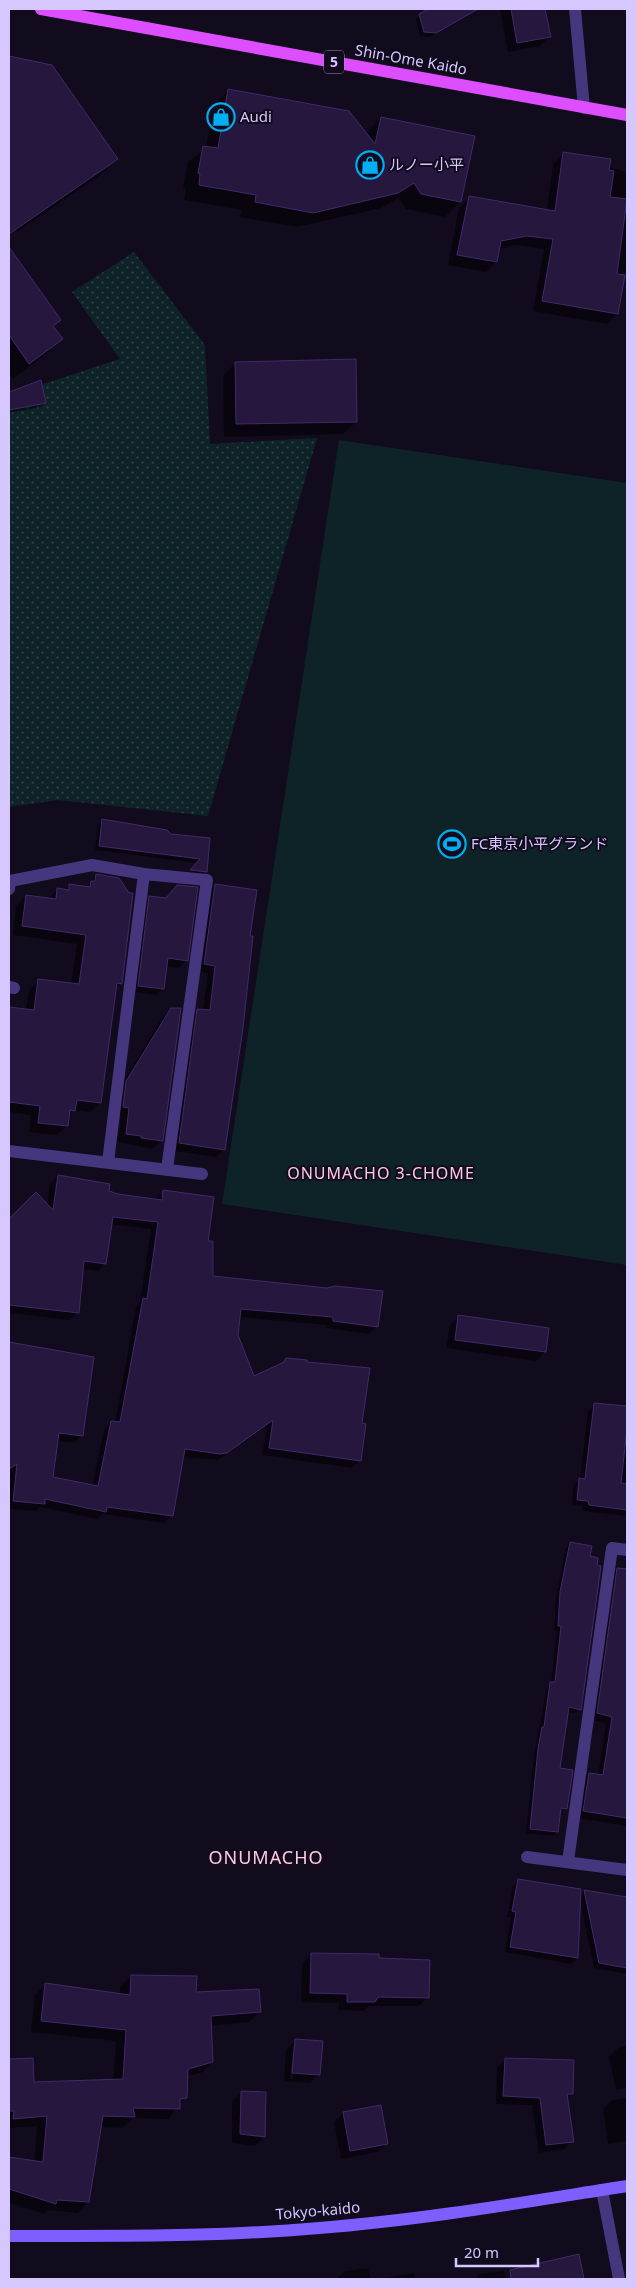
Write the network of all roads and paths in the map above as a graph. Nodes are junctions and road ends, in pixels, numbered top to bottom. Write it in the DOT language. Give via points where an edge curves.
graph roads {
  1 [pos="41,9"];
  2 [pos="575,9"];
  3 [pos="584,108"];
  4 [pos="627,115"];
  5 [pos="144,874"];
  6 [pos="9,889"];
  7 [pos="9,1151"];
  8 [pos="108,1162"];
  9 [pos="166,1168"];
  10 [pos="202,1174"];
  11 [pos="627,1550"];
  12 [pos="528,1856"];
  13 [pos="568,1861"];
  14 [pos="627,1870"];
  15 [pos="627,2186"];
  16 [pos="602,2190"];
  17 [pos="9,2236"];
  18 [pos="619,2279"];
  1 -- 3 [label="main road, Shin-Ome Kaido / 5"];
  2 -- 3 [label="street"];
  3 -- 4 [label="main road, Shin-Ome Kaido / 5"];
  5 -- 6 [label="street" via="92,865 10,881"];
  5 -- 8 [label="street"];
  5 -- 9 [label="street" via="207,880"];
  7 -- 8 [label="street"];
  8 -- 9 [label="street"];
  9 -- 10 [label="street"];
  11 -- 13 [label="street" via="612,1548"];
  12 -- 13 [label="street"];
  13 -- 14 [label="street"];
  15 -- 16 [label="main road, Tokyo-kaido"];
  16 -- 17 [label="main road, Tokyo-kaido" via="432,2217 320,2228 180,2236"];
  16 -- 18 [label="street"];
}
